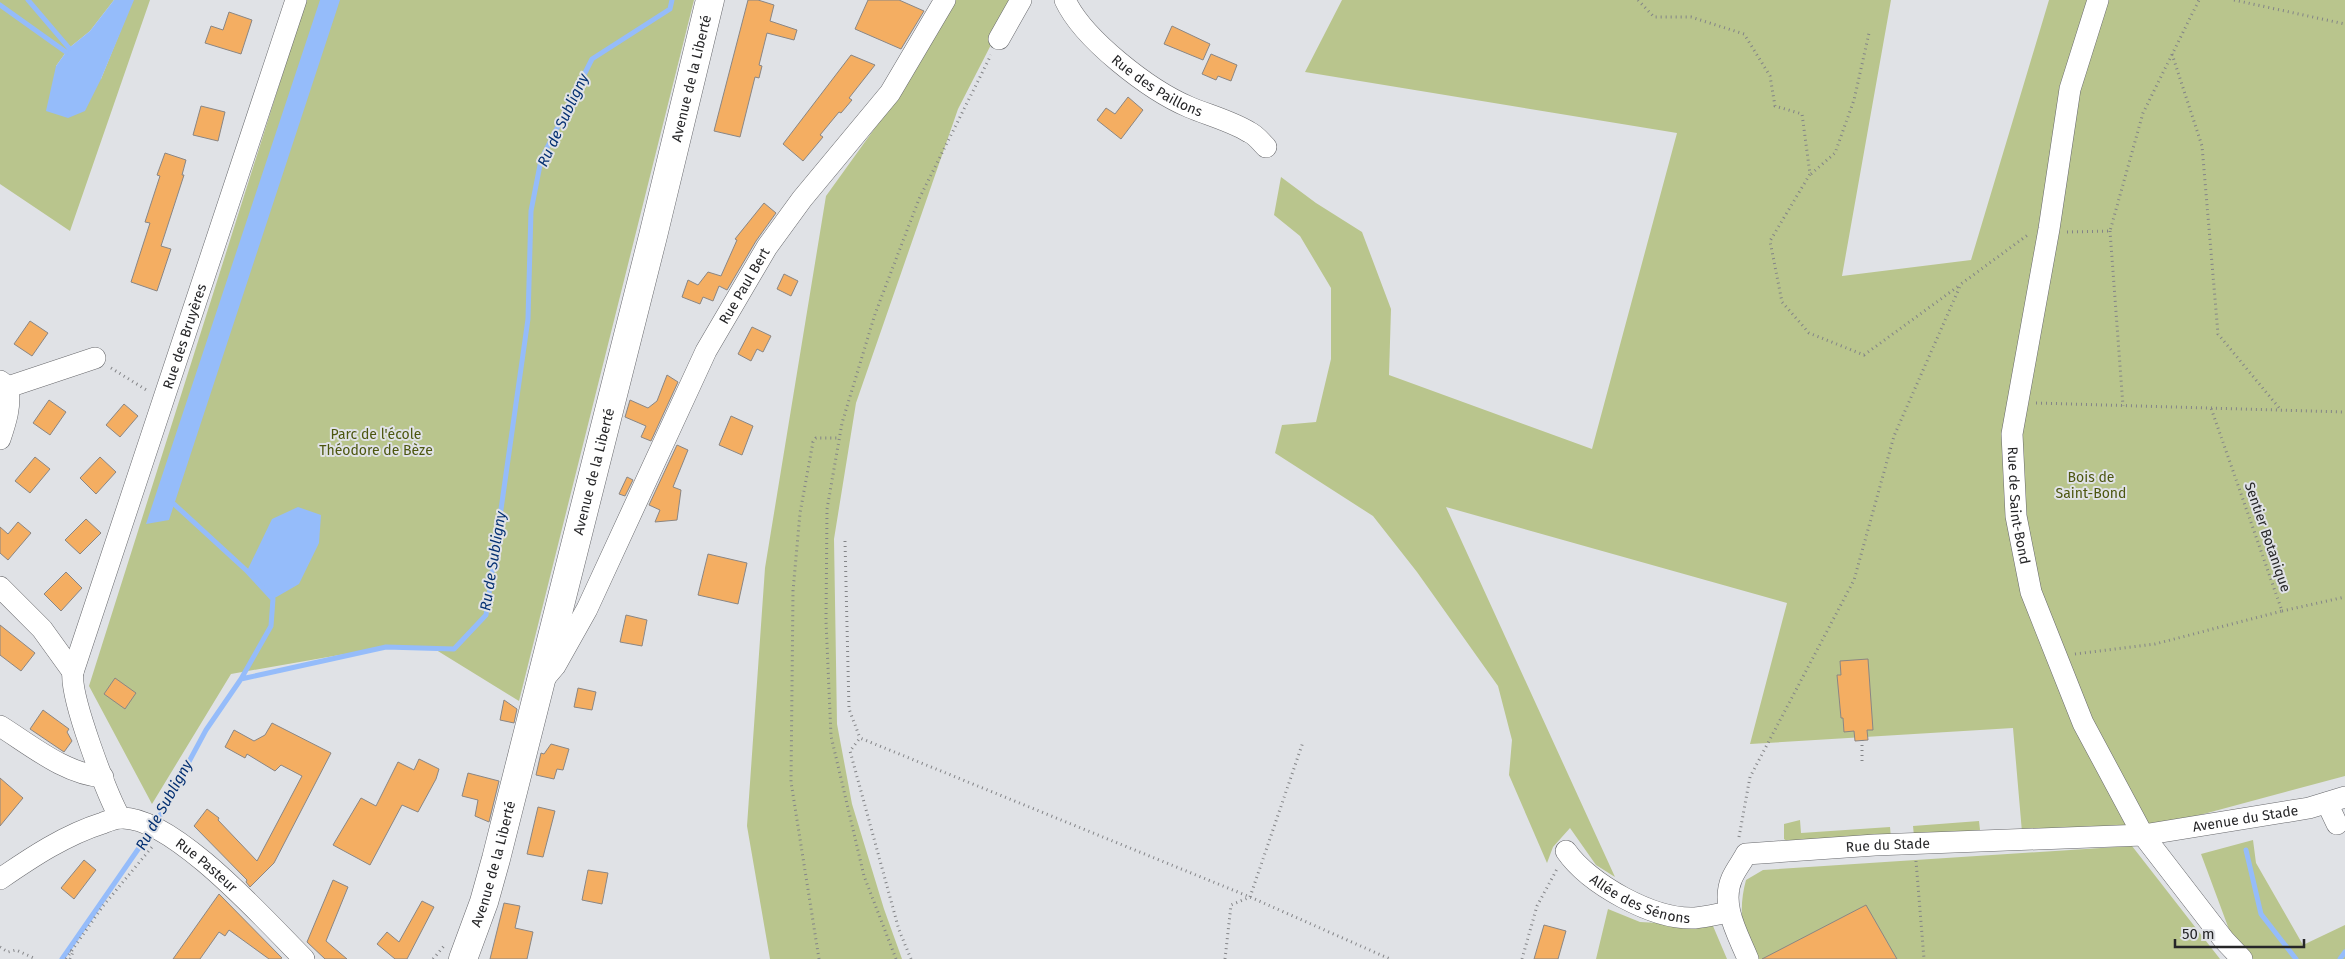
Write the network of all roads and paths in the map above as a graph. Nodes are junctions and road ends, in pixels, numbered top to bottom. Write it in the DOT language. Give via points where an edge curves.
graph roads {
  1 [pos="296,0"];
  2 [pos="710,0"];
  3 [pos="945,0"];
  4 [pos="1021,0"];
  5 [pos="1065,0"];
  6 [pos="1638,0"];
  7 [pos="2199,0"];
  8 [pos="2234,0"];
  9 [pos="2093,4"];
  10 [pos="2345,24"];
  11 [pos="1869,33"];
  12 [pos="999,39"];
  13 [pos="2172,54"];
  14 [pos="1266,147"];
  15 [pos="1810,174"];
  16 [pos="2110,231"];
  17 [pos="2062,232"];
  18 [pos="2030,233"];
  19 [pos="1961,284"];
  20 [pos="95,358"];
  21 [pos="4,384"];
  22 [pos="163,400"];
  23 [pos="2032,403"];
  24 [pos="2123,406"];
  25 [pos="2211,408"];
  26 [pos="2280,409"];
  27 [pos="2345,412"];
  28 [pos="840,438"];
  29 [pos="0,439"];
  30 [pos="845,542"];
  31 [pos="0,587"];
  32 [pos="562,592"];
  33 [pos="2345,597"];
  34 [pos="592,599"];
  35 [pos="2282,612"];
  36 [pos="2072,654"];
  37 [pos="73,672"];
  38 [pos="540,683"];
  39 [pos="0,726"];
  40 [pos="860,738"];
  41 [pos="1862,740"];
  42 [pos="1303,742"];
  43 [pos="1862,763"];
  44 [pos="102,777"];
  45 [pos="2336,800"];
  46 [pos="129,819"];
  47 [pos="2337,824"];
  48 [pos="162,832"];
  49 [pos="2143,835"];
  50 [pos="1738,842"];
  51 [pos="1566,850"];
  52 [pos="1916,858"];
  53 [pos="0,879"];
  54 [pos="1250,897"];
  55 [pos="1729,912"];
  56 [pos="0,947"];
  57 [pos="467,950"];
  58 [pos="70,951"];
  59 [pos="36,959"];
  60 [pos="66,959"];
  61 [pos="70,959"];
  62 [pos="304,959"];
  63 [pos="819,959"];
  64 [pos="896,959"];
  65 [pos="911,959"];
  66 [pos="1225,959"];
  67 [pos="1390,959"];
  68 [pos="1522,959"];
  69 [pos="1748,959"];
  70 [pos="1924,959"];
  71 [pos="2242,959"];
  1 -- 22 [label="street, Rue des Bruyères"];
  2 -- 32 [label="main road, Avenue de la Liberté"];
  3 -- 34 [label="street, Rue Paul Bert" via="890,93 802,199 767,247 706,351"];
  4 -- 12 [label="street"];
  5 -- 14 [label="street, Rue des Paillons" via="1079,24 1097,42 1151,85 1186,106 1250,132"];
  6 -- 15 [label="path" via="1654,17 1691,17 1744,34 1770,76 1775,106 1802,114"];
  7 -- 13 [label="path"];
  8 -- 10 [label="path"];
  9 -- 49 [label="street, Rue de Saint-Bond" via="2070,89 2049,229 2012,434 2016,516 2031,592 2083,724"];
  11 -- 15 [label="path" via="1854,100 1835,153"];
  12 -- 28 [label="path" via="919,199 875,314"];
  13 -- 16 [label="path" via="2143,113"];
  13 -- 26 [label="path" via="2202,146 2218,334"];
  15 -- 19 [label="path" via="1770,241 1782,302 1809,333 1864,355"];
  16 -- 17 [label="path"];
  16 -- 24 [label="path"];
  18 -- 19 [label="path"];
  19 -- 50 [label="path" via="1894,436 1854,580 1750,778"];
  20 -- 21 [label="street"];
  20 -- 22 [label="path"];
  21 -- 29 [label="street" via="9,411"];
  22 -- 37 [label="street, Rue des Bruyères"];
  23 -- 24 [label="path"];
  24 -- 25 [label="path"];
  25 -- 26 [label="path"];
  25 -- 35 [label="path, Sentier Botanique"];
  26 -- 27 [label="path"];
  28 -- 63 [label="path" via="816,438 813,442 800,513 793,591 791,782"];
  28 -- 64 [label="path" via="827,509 826,621 831,736 864,876"];
  30 -- 40 [label="path" via="849,709"];
  31 -- 37 [label="street" via="42,629"];
  32 -- 34 [label="street"];
  32 -- 38 [label="main road, Avenue de la Liberté"];
  33 -- 35 [label="path"];
  34 -- 38 [label="street, Rue Paul Bert" via="555,666"];
  35 -- 36 [label="path, Sentier Botanique" via="2155,644"];
  37 -- 44 [label="street" via="73,691"];
  38 -- 57 [label="main road, Avenue de la Liberté" via="496,859"];
  39 -- 44 [label="street" via="73,771"];
  40 -- 54 [label="path"];
  40 -- 65 [label="path" via="850,751 899,930"];
  41 -- 43 [label="path"];
  42 -- 54 [label="path"];
  44 -- 46 [label="street" via="111,801"];
  45 -- 47 [label="street"];
  45 -- 49 [label="street, Avenue du Stade" via="2309,808"];
  46 -- 48 [label="street, Rue Pasteur"];
  46 -- 53 [label="street" via="78,831"];
  48 -- 58 [label="path"];
  48 -- 62 [label="street, Rue Pasteur" via="196,854"];
  49 -- 55 [label="street, Rue du Stade" via="1746,854 1732,879"];
  49 -- 71 [label="street, Rue de Saint-Bond"];
  51 -- 55 [label="street, Allée des Sénons" via="1575,863 1602,886 1640,905 1694,918"];
  51 -- 68 [label="path" via="1536,906"];
  52 -- 70 [label="path"];
  54 -- 66 [label="path" via="1231,905"];
  54 -- 67 [label="path"];
  55 -- 69 [label="street, Rue du Stade"];
  56 -- 59 [label="path"];
  58 -- 60 [label="path"];
  58 -- 61 [label="path" via="73,952"];
}
